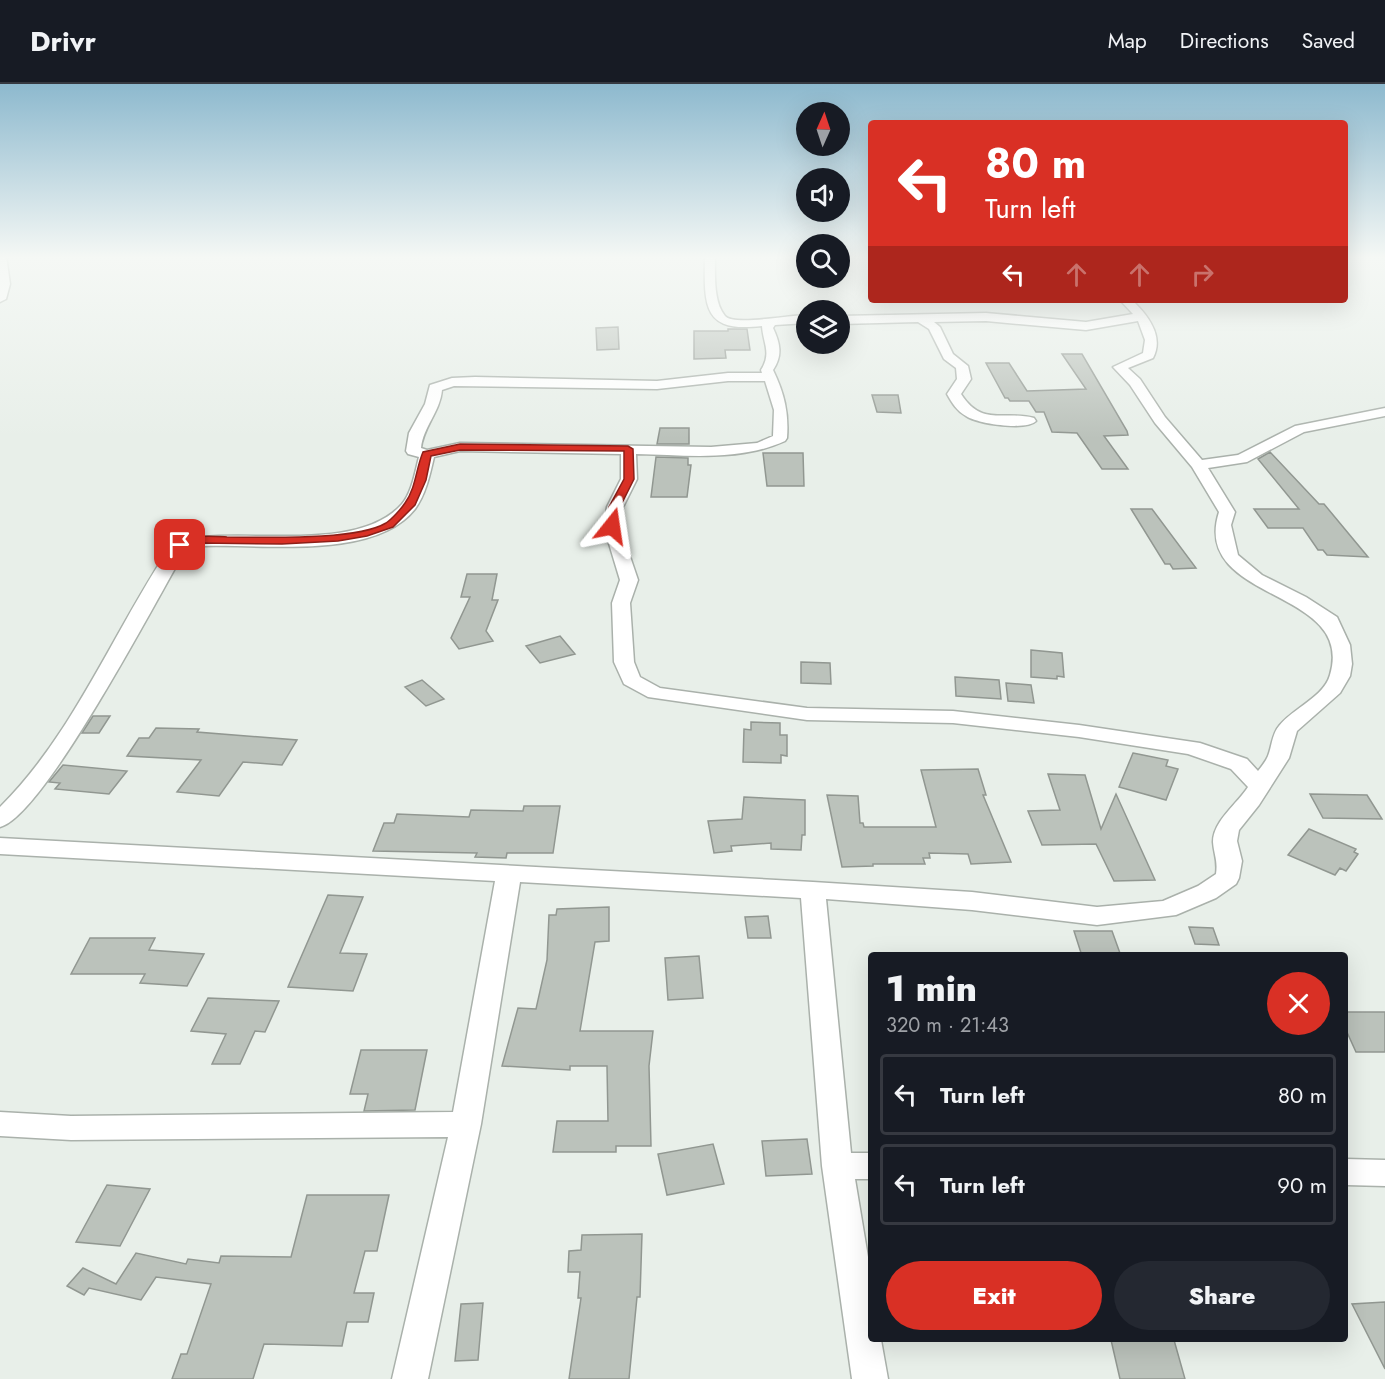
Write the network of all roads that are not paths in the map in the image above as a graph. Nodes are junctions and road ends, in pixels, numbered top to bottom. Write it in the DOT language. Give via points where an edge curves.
graph roads {
  1 [pos="718,316"];
  2 [pos="1142,318"];
  3 [pos="796,319"];
  4 [pos="922,319"];
  5 [pos="850,320"];
  6 [pos="771,322"];
  7 [pos="770,376"];
  8 [pos="1385,412"];
  9 [pos="1029,421"];
  10 [pos="628,449"];
  11 [pos="427,454"];
  12 [pos="1198,465"];
  13 [pos="1259,785"];
  14 [pos="0,820"];
  15 [pos="0,846"];
  16 [pos="509,873"];
  17 [pos="813,890"];
  18 [pos="0,1124"];
  19 [pos="466,1124"];
  20 [pos="837,1166"];
  21 [pos="868,1166"];
  22 [pos="1348,1172"];
  23 [pos="1385,1173"];
  24 [pos="410,1379"];
  25 [pos="870,1379"];
  1 -- 6 [label="street" via="734,323"];
  2 -- 4 [label="street" via="1086,326 986,317"];
  2 -- 12 [label="street" via="1150,333 1149,355 1119,367 1135,382 1160,420"];
  3 -- 6 [label="street"];
  4 -- 5 [label="street"];
  4 -- 9 [label="street" via="934,327 948,356 962,366 964,379 954,394 970,416"];
  6 -- 7 [label="street" via="767,328 774,344 772,363 767,370"];
  7 -- 10 [label="street" via="779,393 782,412 780,438 774,442 711,451"];
  7 -- 11 [label="street" via="657,385 452,382 435,388 436,399 416,430 413,451"];
  8 -- 12 [label="street" via="1300,429 1242,459"];
  10 -- 11 [label="street" via="460,447"];
  10 -- 13 [label="street" via="629,479 615,507 612,526 629,580 621,603 624,662 631,680 656,693 807,714 953,717 1192,748 1239,764"];
  11 -- 14 [label="street" via="410,505 390,525 338,537 198,540 180,545 58,752"];
  12 -- 13 [label="street" via="1227,512 1223,525 1230,557 1256,579 1330,621 1340,645 1340,676 1333,689 1287,729 1278,758"];
  13 -- 17 [label="street" via="1228,828 1227,878 1207,892 1167,909 1097,916 972,901"];
  15 -- 16 [label="street"];
  16 -- 17 [label="street"];
  16 -- 19 [label="street"];
  17 -- 20 [label="street"];
  18 -- 19 [label="street" via="83,1128"];
  19 -- 24 [label="street"];
  20 -- 21 [label="street"];
  20 -- 25 [label="street"];
  22 -- 23 [label="street"];
}
